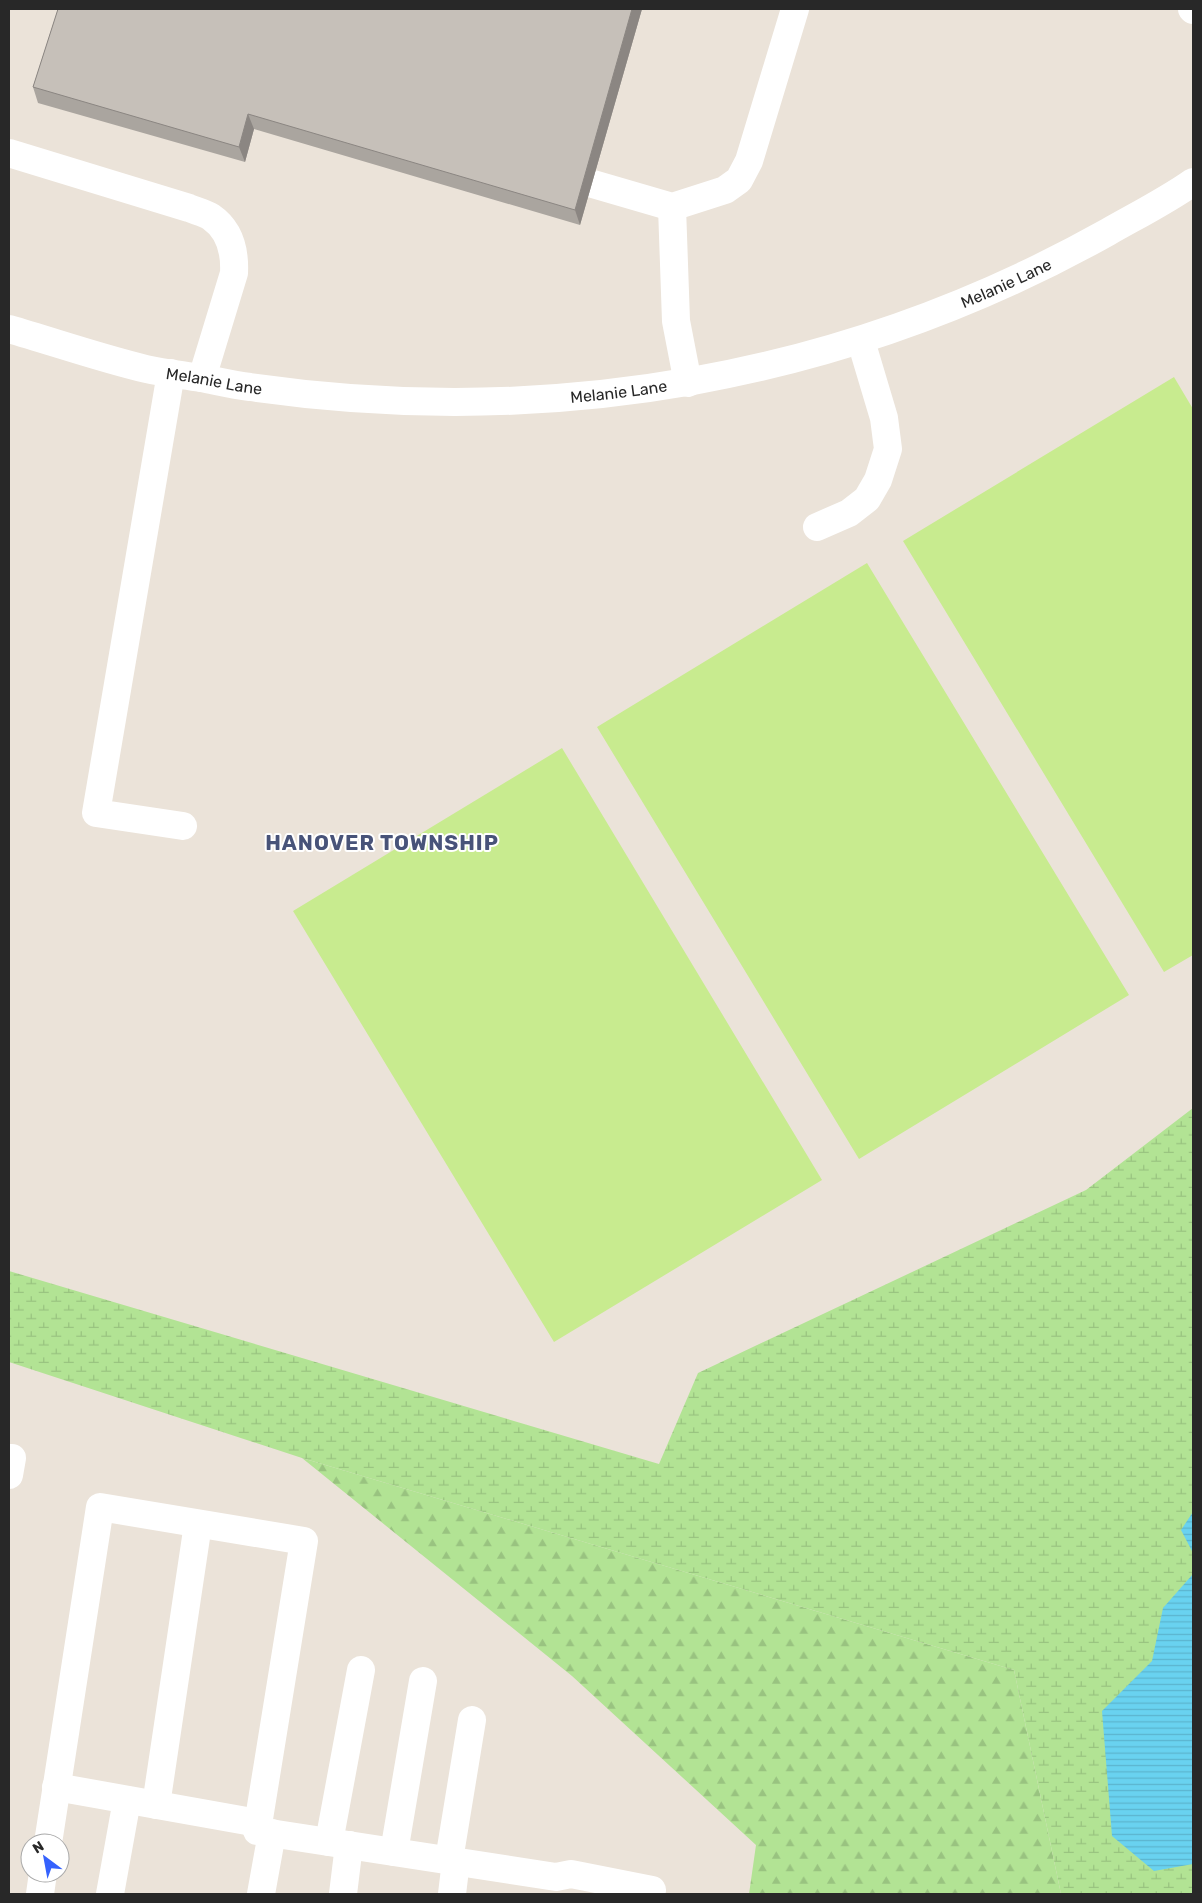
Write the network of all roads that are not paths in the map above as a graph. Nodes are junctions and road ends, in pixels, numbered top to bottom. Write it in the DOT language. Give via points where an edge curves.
graph roads {
  1 [pos="795,9"];
  2 [pos="9,153"];
  3 [pos="1193,182"];
  4 [pos="592,184"];
  5 [pos="672,208"];
  6 [pos="9,329"];
  7 [pos="862,341"];
  8 [pos="171,373"];
  9 [pos="202,378"];
  10 [pos="688,383"];
  11 [pos="817,527"];
  12 [pos="183,826"];
  13 [pos="9,1458"];
  14 [pos="9,1475"];
  15 [pos="198,1524"];
  16 [pos="361,1670"];
  17 [pos="424,1681"];
  18 [pos="472,1720"];
  19 [pos="56,1788"];
  20 [pos="127,1800"];
  21 [pos="156,1805"];
  22 [pos="265,1828"];
  23 [pos="49,1833"];
  24 [pos="339,1844"];
  25 [pos="394,1852"];
  26 [pos="452,1861"];
  27 [pos="554,1885"];
  28 [pos="110,1894"];
  29 [pos="261,1894"];
  30 [pos="343,1894"];
  31 [pos="452,1894"];
  32 [pos="651,1894"];
  1 -- 5 [label="street" via="749,161 739,180 725,190"];
  2 -- 9 [label="street" via="189,208 211,217 222,227 230,240 235,259 234,273"];
  3 -- 7 [label="street, Melanie Lane" via="1065,256 970,301"];
  4 -- 5 [label="street"];
  5 -- 10 [label="street" via="676,321"];
  6 -- 8 [label="street, Melanie Lane"];
  7 -- 10 [label="street, Melanie Lane" via="790,361"];
  7 -- 11 [label="street" via="884,418 888,449 878,480 867,499 849,513"];
  8 -- 9 [label="street, Melanie Lane"];
  8 -- 12 [label="street" via="96,813"];
  9 -- 10 [label="street, Melanie Lane" via="249,387 353,398 458,402 584,396"];
  13 -- 14 [label="street" via="12,1458"];
  15 -- 19 [label="street" via="100,1507"];
  15 -- 21 [label="street"];
  15 -- 22 [label="street" via="304,1541"];
  16 -- 24 [label="street"];
  17 -- 25 [label="street"];
  18 -- 26 [label="street"];
  19 -- 20 [label="street"];
  19 -- 23 [label="street"];
  20 -- 21 [label="street"];
  20 -- 28 [label="street"];
  21 -- 22 [label="street"];
  22 -- 24 [label="street"];
  22 -- 29 [label="street"];
  24 -- 25 [label="street"];
  24 -- 30 [label="street"];
  25 -- 26 [label="street"];
  26 -- 27 [label="street"];
  26 -- 31 [label="street"];
  27 -- 32 [label="street" via="571,1874 652,1890"];
}
